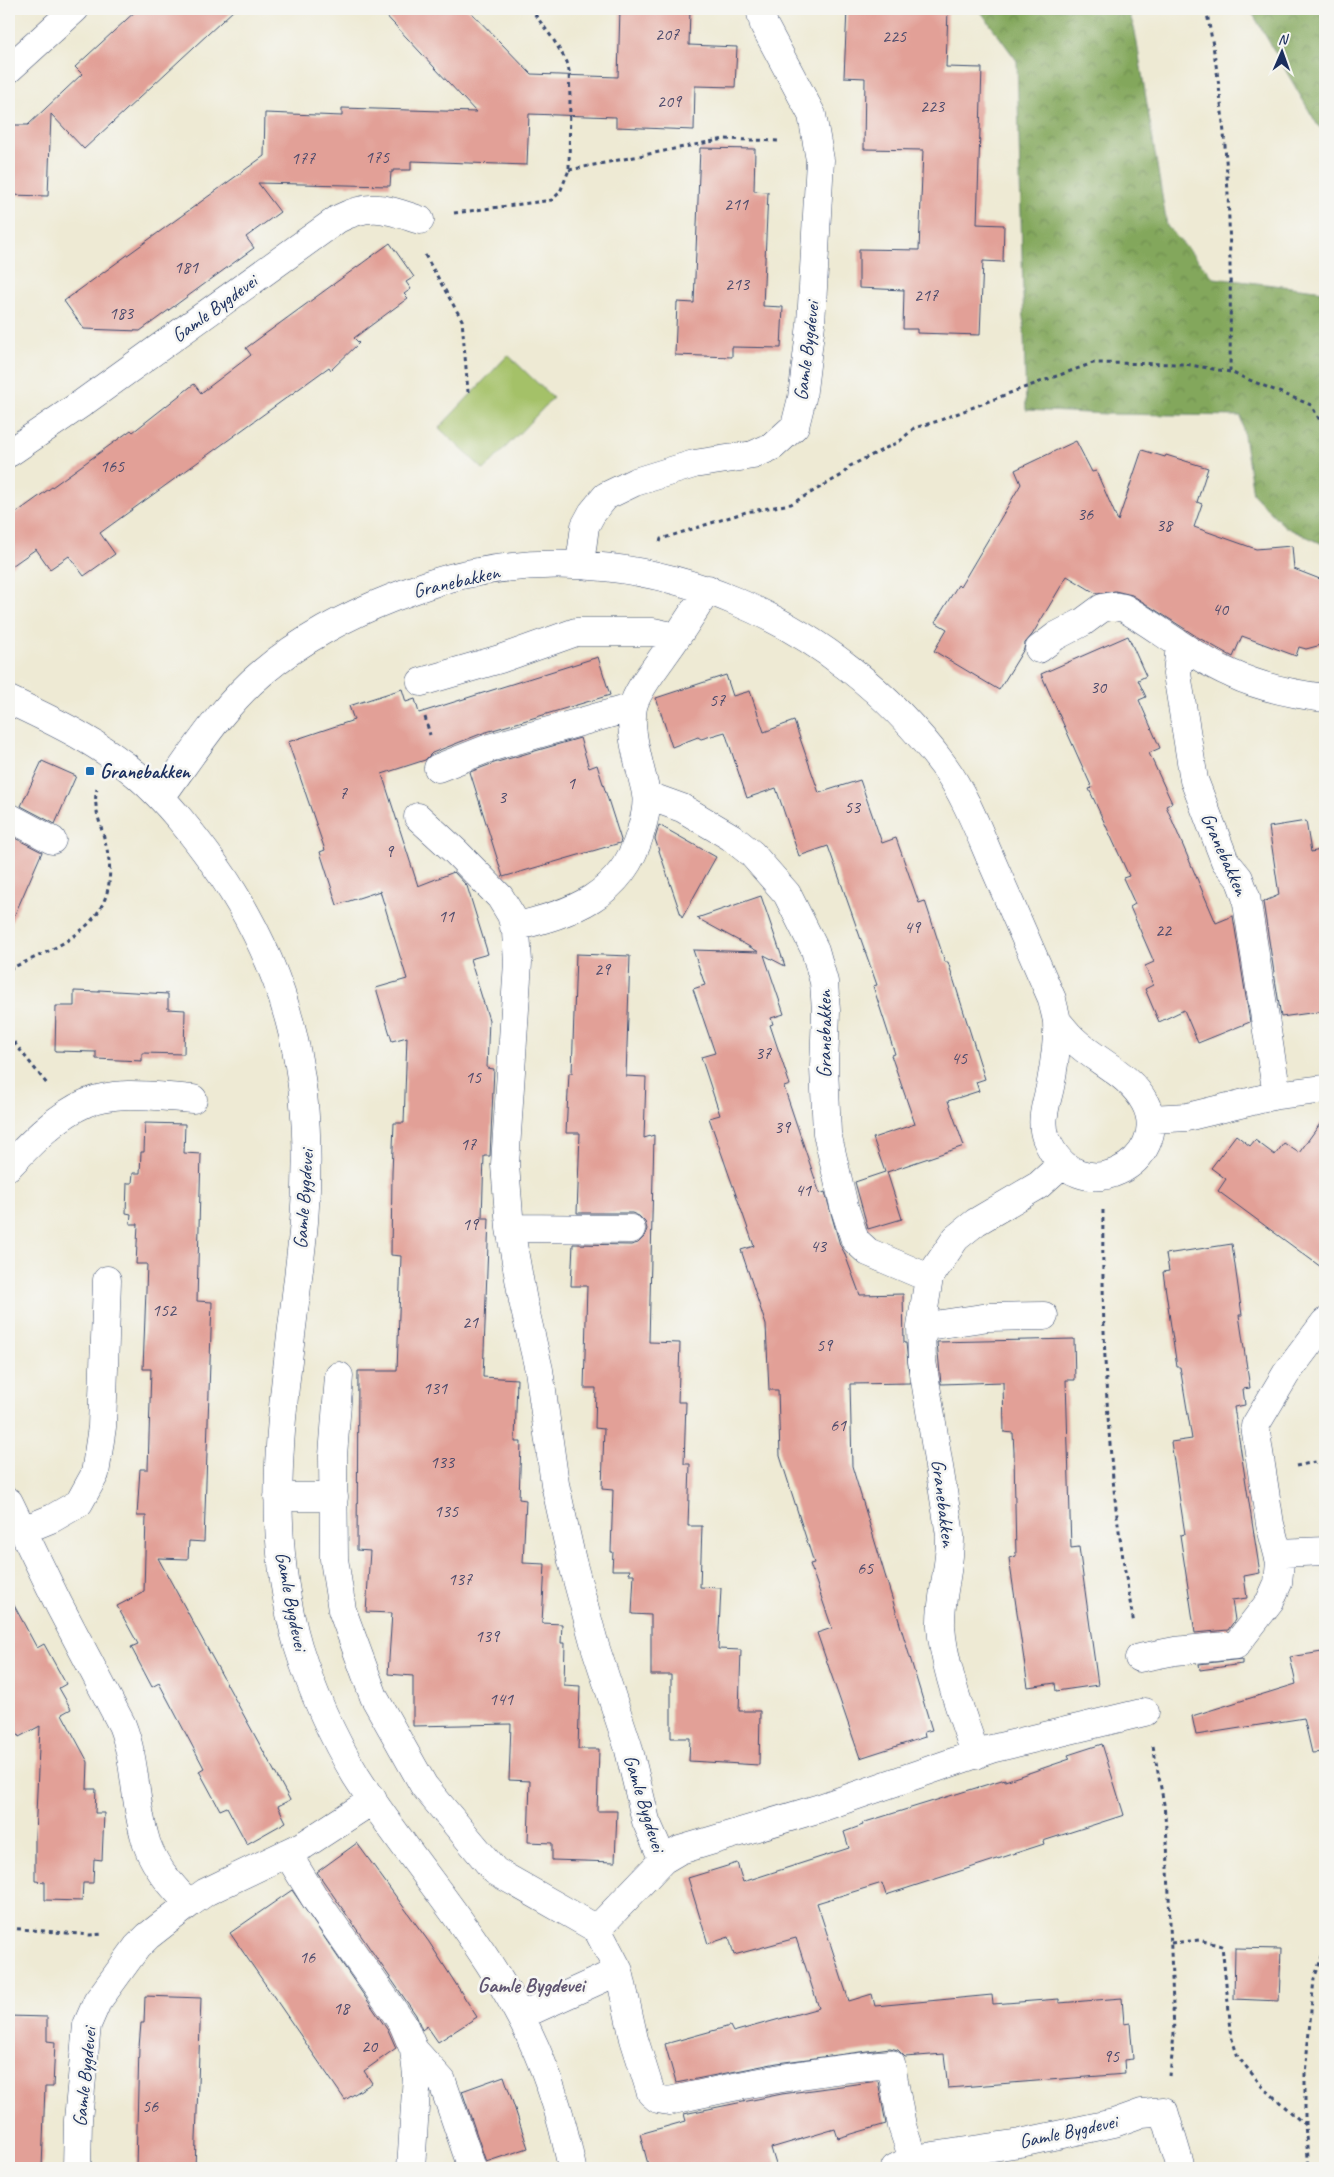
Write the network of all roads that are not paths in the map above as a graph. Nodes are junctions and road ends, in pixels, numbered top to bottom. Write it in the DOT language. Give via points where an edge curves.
graph roads {
  1 [pos="75,9"];
  2 [pos="760,9"];
  3 [pos="9,69"];
  4 [pos="420,220"];
  5 [pos="12,441"];
  6 [pos="580,564"];
  7 [pos="708,590"];
  8 [pos="676,638"];
  9 [pos="1180,645"];
  10 [pos="1039,650"];
  11 [pos="421,682"];
  12 [pos="1325,698"];
  13 [pos="9,700"];
  14 [pos="633,707"];
  15 [pos="438,768"];
  16 [pos="646,795"];
  17 [pos="161,797"];
  18 [pos="9,817"];
  19 [pos="418,817"];
  20 [pos="52,840"];
  21 [pos="514,927"];
  22 [pos="1057,1021"];
  23 [pos="1325,1089"];
  24 [pos="1277,1095"];
  25 [pos="193,1099"];
  26 [pos="1151,1119"];
  27 [pos="1062,1164"];
  28 [pos="9,1166"];
  29 [pos="510,1228"];
  30 [pos="630,1229"];
  31 [pos="928,1278"];
  32 [pos="107,1280"];
  33 [pos="1044,1316"];
  34 [pos="1325,1322"];
  35 [pos="921,1327"];
  36 [pos="339,1376"];
  37 [pos="278,1496"];
  38 [pos="334,1497"];
  39 [pos="9,1502"];
  40 [pos="21,1530"];
  41 [pos="1325,1551"];
  42 [pos="1279,1553"];
  43 [pos="1139,1658"];
  44 [pos="1145,1712"];
  45 [pos="976,1755"];
  46 [pos="373,1800"];
  47 [pos="287,1853"];
  48 [pos="663,1860"];
  49 [pos="189,1904"];
  50 [pos="597,1930"];
  51 [pos="619,1971"];
  52 [pos="520,2016"];
  53 [pos="414,2050"];
  54 [pos="904,2164"];
  55 [pos="77,2168"];
  56 [pos="411,2168"];
  57 [pos="472,2168"];
  58 [pos="572,2168"];
  59 [pos="1181,2168"];
  1 -- 3 [label="street"];
  2 -- 6 [label="street, Gamle Bygdevei" via="764,25 812,115 820,170 811,324 802,398 794,426 773,446 753,454 694,464 635,482 606,496 585,526"];
  4 -- 5 [label="street, Gamle Bygdevei" via="370,208 356,210 338,219 82,404"];
  6 -- 7 [label="street, Granebakken" via="652,574"];
  6 -- 17 [label="street, Granebakken" via="473,572 428,584 358,612 312,638 263,672 233,702"];
  7 -- 8 [label="street"];
  7 -- 22 [label="street, Granebakken" via="764,612 838,660 905,719 935,755 973,819 1052,999"];
  8 -- 11 [label="street" via="653,632 576,632"];
  8 -- 14 [label="street"];
  9 -- 10 [label="street" via="1124,608 1113,606 1102,608"];
  9 -- 12 [label="street" via="1231,674 1262,686"];
  9 -- 24 [label="street, Granebakken" via="1177,674 1194,780 1225,861 1239,878 1246,897"];
  13 -- 17 [label="street, Gamle Bygdevei" via="70,729 117,759"];
  14 -- 15 [label="street" via="489,748"];
  14 -- 16 [label="street" via="634,735"];
  16 -- 21 [label="street" via="646,812 635,852 622,874 601,893 569,911"];
  16 -- 31 [label="street, Granebakken" via="682,808 731,837 752,854 787,894 815,950 824,982 827,1134 855,1240 868,1252"];
  17 -- 37 [label="street, Gamle Bygdevei" via="204,850 251,922 282,995 300,1063 307,1173 281,1417"];
  18 -- 20 [label="street"];
  19 -- 21 [label="street" via="500,898 511,915"];
  21 -- 29 [label="street" via="518,962 505,1164"];
  22 -- 26 [label="street, Granebakken" via="1075,1041 1128,1081 1145,1102"];
  22 -- 27 [label="street, Granebakken" via="1044,1113 1045,1135 1054,1156"];
  23 -- 24 [label="street"];
  24 -- 26 [label="street" via="1187,1117"];
  25 -- 28 [label="street" via="140,1095 112,1096 87,1102 40,1135"];
  26 -- 27 [label="street, Granebakken" via="1142,1153 1132,1163 1103,1176 1086,1177"];
  27 -- 31 [label="street, Granebakken" via="1039,1185 976,1222 956,1238"];
  29 -- 30 [label="street"];
  29 -- 48 [label="street, Gamle Bygdevei" via="539,1370 555,1484 572,1561 595,1646 628,1746 646,1821"];
  31 -- 35 [label="street, Granebakken"];
  32 -- 40 [label="street" via="102,1427 95,1474 79,1502 53,1518"];
  33 -- 35 [label="street" via="989,1317"];
  34 -- 42 [label="street" via="1286,1374 1255,1426 1270,1524"];
  35 -- 45 [label="street, Granebakken" via="922,1361 950,1535 951,1557 942,1599 941,1628"];
  36 -- 38 [label="street"];
  37 -- 38 [label="street"];
  37 -- 46 [label="street, Gamle Bygdevei" via="282,1564 298,1644 325,1716"];
  38 -- 50 [label="street" via="334,1558 342,1610 374,1697 424,1786 495,1871"];
  39 -- 40 [label="street"];
  40 -- 49 [label="street" via="122,1725 133,1759 144,1836 162,1875"];
  41 -- 42 [label="street"];
  42 -- 43 [label="street" via="1278,1583 1270,1601 1236,1645"];
  44 -- 45 [label="street"];
  45 -- 48 [label="street" via="817,1809 680,1850"];
  46 -- 47 [label="street, Gamle Bygdevei"];
  46 -- 52 [label="street, Gamle Bygdevei" via="482,1953"];
  47 -- 49 [label="street, Gamle Bygdevei" via="206,1892"];
  47 -- 53 [label="street" via="403,2024"];
  48 -- 50 [label="street, Gamle Bygdevei"];
  49 -- 55 [label="street, Gamle Bygdevei" via="137,1947 97,2002 87,2025"];
  50 -- 51 [label="street, Gamle Bygdevei"];
  51 -- 52 [label="street"];
  51 -- 54 [label="street, Gamle Bygdevei" via="634,2039 652,2093 658,2099 669,2100 850,2067 891,2064 902,2126"];
  52 -- 58 [label="street, Gamle Bygdevei" via="546,2074"];
  53 -- 56 [label="street" via="417,2075"];
  53 -- 57 [label="street" via="442,2081"];
  54 -- 59 [label="street, Gamle Bygdevei" via="1020,2143 1114,2123 1142,2113 1164,2111"];
}
